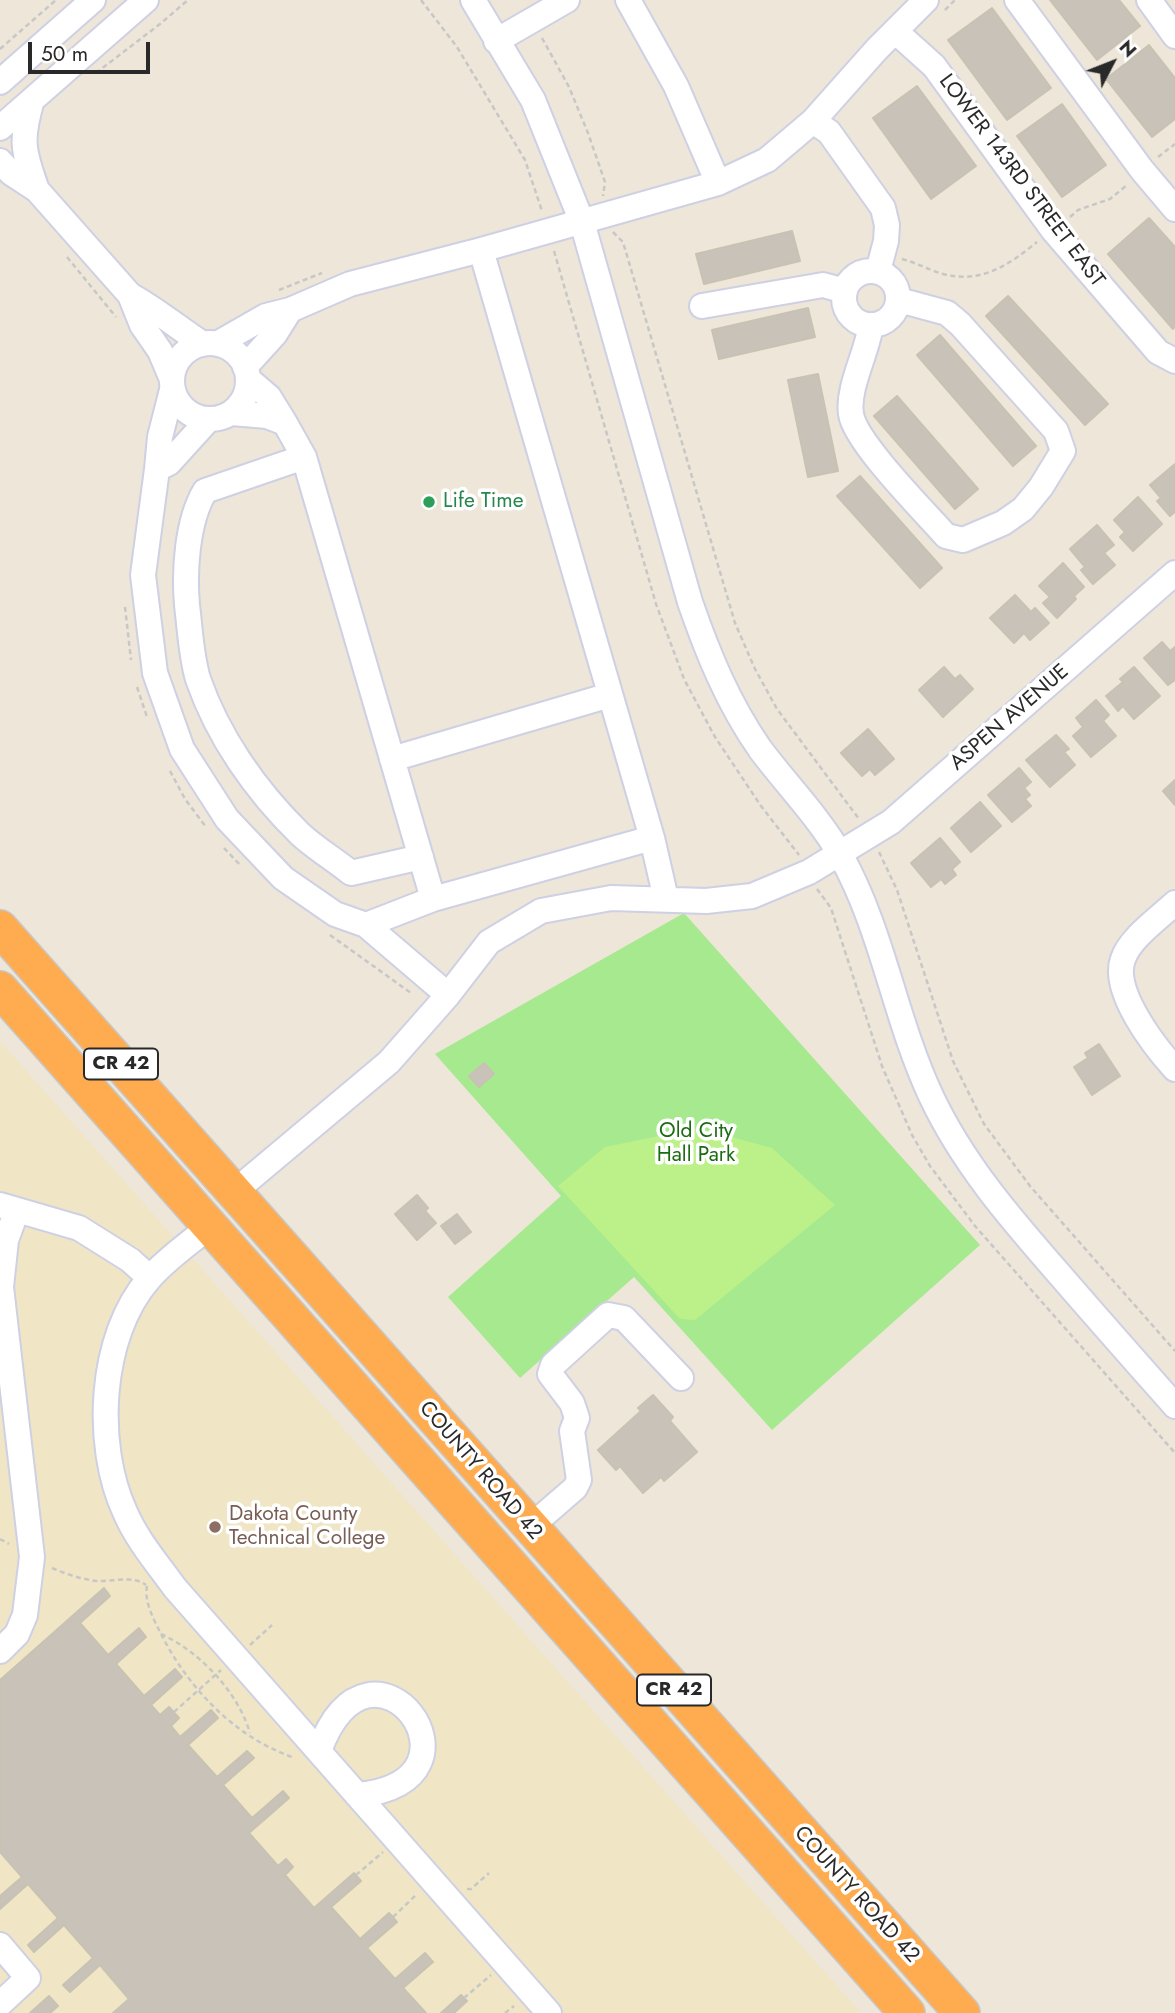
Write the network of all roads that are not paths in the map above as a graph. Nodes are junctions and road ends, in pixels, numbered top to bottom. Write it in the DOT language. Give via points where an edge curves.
graph roads {
  1 [pos="93,0"];
  2 [pos="146,0"];
  3 [pos="567,0"];
  4 [pos="628,0"];
  5 [pos="926,0"];
  6 [pos="1017,0"];
  7 [pos="1149,0"];
  8 [pos="471,2"];
  9 [pos="895,31"];
  10 [pos="1175,36"];
  11 [pos="496,41"];
  12 [pos="0,82"];
  13 [pos="32,100"];
  14 [pos="813,121"];
  15 [pos="0,128"];
  16 [pos="0,161"];
  17 [pos="718,183"];
  18 [pos="37,190"];
  19 [pos="1175,208"];
  20 [pos="582,222"];
  21 [pos="481,250"];
  22 [pos="878,271"];
  23 [pos="845,290"];
  24 [pos="130,295"];
  25 [pos="899,300"];
  26 [pos="702,306"];
  27 [pos="289,310"];
  28 [pos="871,325"];
  29 [pos="210,344"];
  30 [pos="1175,361"];
  31 [pos="246,373"];
  32 [pos="172,384"];
  33 [pos="232,413"];
  34 [pos="208,420"];
  35 [pos="285,423"];
  36 [pos="304,457"];
  37 [pos="157,469"];
  38 [pos="1175,573"];
  39 [pos="197,677"];
  40 [pos="161,688"];
  41 [pos="610,695"];
  42 [pos="393,759"];
  43 [pos="652,838"];
  44 [pos="839,854"];
  45 [pos="421,857"];
  46 [pos="433,899"];
  47 [pos="666,899"];
  48 [pos="1175,904"];
  49 [pos="366,925"];
  50 [pos="0,928"];
  51 [pos="0,976"];
  52 [pos="0,989"];
  53 [pos="448,995"];
  54 [pos="1175,1069"];
  55 [pos="234,1192"];
  56 [pos="8,1208"];
  57 [pos="210,1227"];
  58 [pos="150,1279"];
  59 [pos="681,1378"];
  60 [pos="1175,1406"];
  61 [pos="490,1482"];
  62 [pos="530,1527"];
  63 [pos="0,1651"];
  64 [pos="672,1748"];
  65 [pos="309,1755"];
  66 [pos="357,1794"];
  67 [pos="0,1945"];
  68 [pos="0,2004"];
  69 [pos="951,2012"];
  70 [pos="550,2013"];
  71 [pos="907,2013"];
  1 -- 12 [label="street"];
  2 -- 13 [label="street"];
  3 -- 11 [label="street"];
  4 -- 17 [label="street" via="676,86"];
  5 -- 9 [label="street"];
  6 -- 19 [label="street"];
  7 -- 10 [label="street"];
  8 -- 11 [label="street"];
  9 -- 14 [label="street"];
  9 -- 30 [label="street, LOWER 143RD STREET EAST" via="934,66 1053,230 1096,281 1158,352"];
  11 -- 20 [label="street" via="533,100"];
  13 -- 15 [label="street"];
  13 -- 18 [label="street" via="23,144"];
  14 -- 17 [label="street" via="767,160"];
  14 -- 22 [label="street" via="834,139 883,208 886,241"];
  16 -- 18 [label="street"];
  17 -- 20 [label="street"];
  18 -- 24 [label="street"];
  20 -- 21 [label="street"];
  20 -- 44 [label="street" via="708,655 745,727"];
  21 -- 27 [label="street" via="350,284"];
  21 -- 41 [label="street"];
  22 -- 23 [label="street" via="857,274"];
  22 -- 25 [label="street" via="894,282"];
  23 -- 26 [label="street" via="823,285"];
  23 -- 28 [label="street" via="849,314"];
  24 -- 29 [label="street"];
  24 -- 32 [label="street"];
  25 -- 28 [label="street" via="890,318"];
  25 -- 28 [label="street" via="947,313 1056,431 1063,451 1023,509 963,540 946,536 859,437 850,414 852,392"];
  27 -- 29 [label="street" via="265,316"];
  27 -- 31 [label="street"];
  29 -- 31 [label="street" via="238,356"];
  29 -- 32 [label="street" via="181,355 174,365"];
  31 -- 33 [label="street" via="246,392"];
  31 -- 35 [label="street"];
  32 -- 34 [label="street" via="185,411"];
  32 -- 37 [label="street"];
  33 -- 34 [label="street"];
  33 -- 35 [label="street" via="267,416"];
  34 -- 37 [label="street" via="169,463"];
  35 -- 36 [label="street"];
  36 -- 39 [label="street" via="205,491 197,504 184,575"];
  36 -- 42 [label="street"];
  37 -- 40 [label="street" via="143,575 155,673"];
  38 -- 44 [label="street, ASPEN AVENUE" via="891,822"];
  39 -- 40 [label="street"];
  39 -- 45 [label="street" via="232,751 301,834 351,873"];
  40 -- 49 [label="street" via="182,749 227,819 283,878 335,914"];
  41 -- 42 [label="street"];
  41 -- 43 [label="street"];
  42 -- 45 [label="street"];
  43 -- 46 [label="street"];
  43 -- 47 [label="street"];
  44 -- 47 [label="street, ASPEN AVENUE" via="752,896"];
  44 -- 60 [label="street" via="876,931 903,1026 926,1084 962,1155 1002,1209"];
  45 -- 46 [label="street"];
  46 -- 49 [label="street"];
  47 -- 53 [label="street, ASPEN AVENUE" via="611,898 541,911 489,942"];
  48 -- 54 [label="street" via="1138,936 1122,960 1122,986 1155,1045"];
  49 -- 53 [label="street"];
  50 -- 55 [label="highway, COUNTY ROAD 42 / CR 42"];
  51 -- 55 [label="highway" via="45,1015 195,1181 223,1199"];
  52 -- 57 [label="highway, COUNTY ROAD 42 / CR 42"];
  53 -- 55 [label="street, ASPEN AVENUE" via="389,1062"];
  55 -- 61 [label="highway, COUNTY ROAD 42 / CR 42"];
  56 -- 58 [label="street" via="79,1228 130,1260"];
  56 -- 63 [label="street" via="1,1287 32,1557 25,1615 17,1634"];
  57 -- 58 [label="street"];
  57 -- 61 [label="highway" via="225,1220 237,1229 410,1421"];
  57 -- 64 [label="highway, COUNTY ROAD 42 / CR 42"];
  58 -- 65 [label="street" via="129,1309 110,1364 106,1439 111,1473 138,1538"];
  59 -- 62 [label="street" via="624,1318 608,1315 553,1365 550,1374 572,1403 577,1418 572,1431 579,1480 575,1489"];
  61 -- 62 [label="highway, COUNTY ROAD 42 / CR 42"];
  62 -- 69 [label="highway, COUNTY ROAD 42 / CR 42"];
  64 -- 69 [label="highway" via="724,1789 778,1843 928,2010"];
  64 -- 71 [label="highway, COUNTY ROAD 42 / CR 42"];
  65 -- 66 [label="street"];
  65 -- 66 [label="street" via="344,1706 358,1698 388,1697 410,1710 418,1721 423,1749 414,1770 396,1787"];
  66 -- 70 [label="street"];
  67 -- 68 [label="street" via="28,1978"];
}
